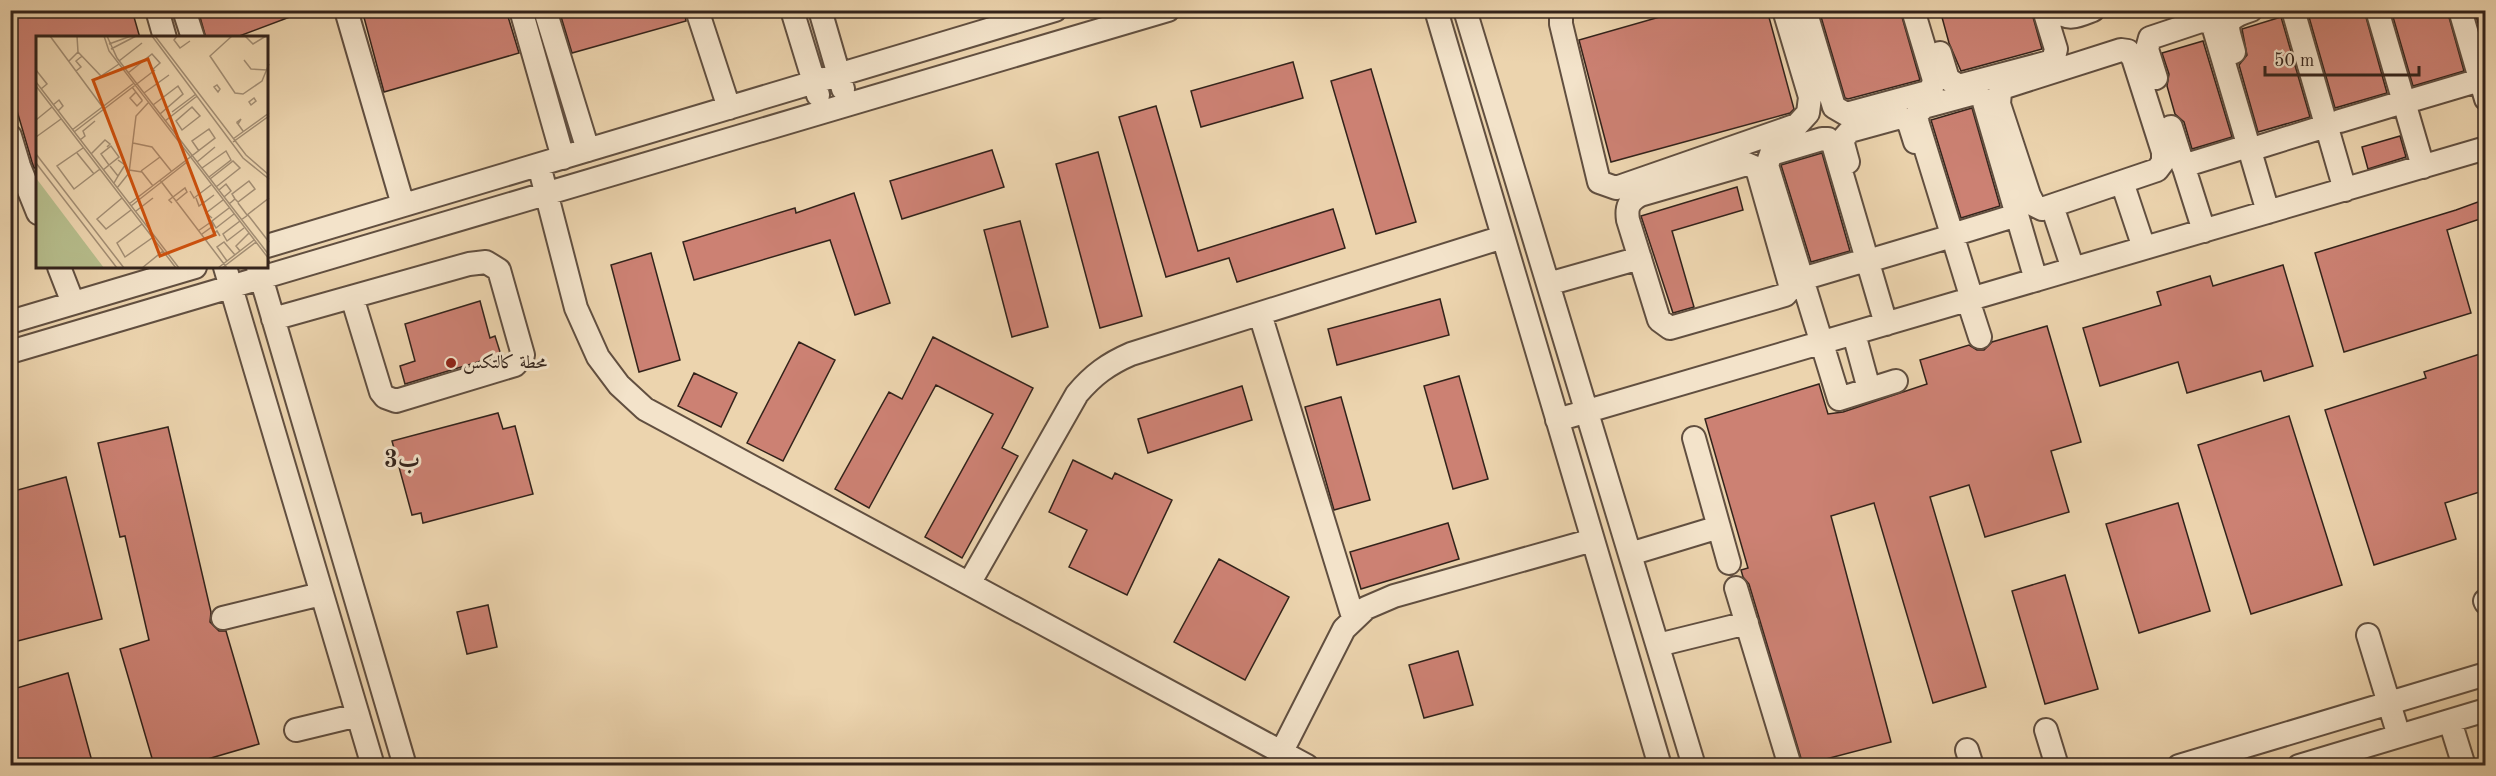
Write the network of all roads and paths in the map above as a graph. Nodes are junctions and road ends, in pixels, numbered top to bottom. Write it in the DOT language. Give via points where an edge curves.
graph roads {
  1 [pos="157,10"];
  2 [pos="184,10"];
  3 [pos="346,10"];
  4 [pos="521,10"];
  5 [pos="545,10"];
  6 [pos="697,10"];
  7 [pos="792,10"];
  8 [pos="820,10"];
  9 [pos="983,10"];
  10 [pos="1055,10"];
  11 [pos="1168,10"];
  12 [pos="1436,10"];
  13 [pos="1465,10"];
  14 [pos="1561,10"];
  15 [pos="1784,10"];
  16 [pos="1805,10"];
  17 [pos="1913,10"];
  18 [pos="1928,10"];
  19 [pos="2044,10"];
  20 [pos="2058,10"];
  21 [pos="2092,10"];
  22 [pos="2185,10"];
  23 [pos="2210,10"];
  24 [pos="2251,10"];
  25 [pos="2293,10"];
  26 [pos="2307,10"];
  27 [pos="2377,10"];
  28 [pos="2389,10"];
  29 [pos="2460,10"];
  30 [pos="2470,10"];
  31 [pos="1027,14"];
  32 [pos="976,34"];
  33 [pos="164,36"];
  34 [pos="192,36"];
  35 [pos="2486,56"];
  36 [pos="839,75"];
  37 [pos="814,83"];
  38 [pos="2483,90"];
  39 [pos="2410,101"];
  40 [pos="848,105"];
  41 [pos="729,108"];
  42 [pos="824,112"];
  43 [pos="2333,124"];
  44 [pos="10,136"];
  45 [pos="2255,146"];
  46 [pos="2486,148"];
  47 [pos="588,150"];
  48 [pos="563,158"];
  49 [pos="539,165"];
  50 [pos="2429,165"];
  51 [pos="2183,166"];
  52 [pos="2122,182"];
  53 [pos="2352,188"];
  54 [pos="547,194"];
  55 [pos="403,205"];
  56 [pos="2052,206"];
  57 [pos="36,208"];
  58 [pos="2274,210"];
  59 [pos="2017,215"];
  60 [pos="2204,231"];
  61 [pos="1503,237"];
  62 [pos="1947,237"];
  63 [pos="268,246"];
  64 [pos="2144,249"];
  65 [pos="1640,258"];
  66 [pos="1872,259"];
  67 [pos="59,268"];
  68 [pos="192,268"];
  69 [pos="2073,269"];
  70 [pos="259,273"];
  71 [pos="228,277"];
  72 [pos="1802,279"];
  73 [pos="2036,280"];
  74 [pos="1548,284"];
  75 [pos="352,297"];
  76 [pos="1967,300"];
  77 [pos="73,303"];
  78 [pos="1260,314"];
  79 [pos="273,319"];
  80 [pos="10,322"];
  81 [pos="1892,322"];
  82 [pos="1854,334"];
  83 [pos="1980,337"];
  84 [pos="1822,343"];
  85 [pos="10,352"];
  86 [pos="1896,381"];
  87 [pos="1869,389"];
  88 [pos="1587,412"];
  89 [pos="1557,420"];
  90 [pos="1694,438"];
  91 [pos="1719,527"];
  92 [pos="1593,540"];
  93 [pos="1630,554"];
  94 [pos="1729,563"];
  95 [pos="970,582"];
  96 [pos="1736,588"];
  97 [pos="321,594"];
  98 [pos="1353,617"];
  99 [pos="222,618"];
  100 [pos="1747,622"];
  101 [pos="2368,635"];
  102 [pos="1658,645"];
  103 [pos="2486,674"];
  104 [pos="2389,703"];
  105 [pos="2486,710"];
  106 [pos="358,715"];
  107 [pos="2450,721"];
  108 [pos="296,730"];
  109 [pos="2046,730"];
  110 [pos="2399,736"];
  111 [pos="1282,751"];
  112 [pos="373,765"];
  113 [pos="405,765"];
  114 [pos="1307,765"];
  115 [pos="1660,765"];
  116 [pos="1694,765"];
  117 [pos="1790,765"];
  118 [pos="2057,765"];
  119 [pos="2179,765"];
  120 [pos="2299,765"];
  121 [pos="2464,765"];
  1 -- 33 [label="street"];
  2 -- 34 [label="street"];
  3 -- 55 [label="street"];
  4 -- 48 [label="street"];
  5 -- 47 [label="street"];
  6 -- 41 [label="street"];
  7 -- 37 [label="street"];
  8 -- 36 [label="street"];
  9 -- 32 [label="street"];
  10 -- 31 [label="street"];
  11 -- 40 [label="street"];
  12 -- 61 [label="street"];
  13 -- 74 [label="street"];
  14 -- 15 [label="street" via="1561,24 1599,182 1616,188 1797,125 1808,113 1810,97"];
  16 -- 17 [label="street" via="1833,107 1845,114 1931,91 1934,80"];
  18 -- 19 [label="street" via="1948,79 1959,86 2052,61 2056,49"];
  20 -- 21 [label="street" via="2070,18"];
  22 -- 23 [label="street" via="2193,14"];
  24 -- 45 [label="street" via="2231,18 2227,29"];
  25 -- 43 [label="street"];
  26 -- 43 [label="street"];
  27 -- 39 [label="street"];
  28 -- 39 [label="street"];
  29 -- 38 [label="street"];
  30 -- 35 [label="street"];
  31 -- 32 [label="street"];
  32 -- 36 [label="street"];
  36 -- 37 [label="street"];
  36 -- 40 [label="street"];
  37 -- 41 [label="street"];
  37 -- 42 [label="street"];
  38 -- 39 [label="street"];
  39 -- 43 [label="street"];
  39 -- 50 [label="street"];
  40 -- 42 [label="street"];
  41 -- 47 [label="street"];
  42 -- 54 [label="street"];
  43 -- 45 [label="street"];
  43 -- 53 [label="street"];
  44 -- 57 [label="street"];
  45 -- 51 [label="street"];
  45 -- 51 [label="street" via="2214,29 2211,23 2201,21 2154,36 2147,45"];
  45 -- 58 [label="street"];
  46 -- 50 [label="street"];
  47 -- 48 [label="street"];
  48 -- 49 [label="street"];
  49 -- 54 [label="street"];
  49 -- 55 [label="street"];
  50 -- 53 [label="street"];
  51 -- 60 [label="street"];
  52 -- 56 [label="street"];
  52 -- 56 [label="street" via="2157,170 2164,157 2133,58 2125,51 2005,87 2000,92 1999,104 2031,200 2042,209"];
  52 -- 64 [label="street"];
  53 -- 58 [label="street"];
  54 -- 70 [label="street"];
  54 -- 95 [label="street" via="576,308 598,357 619,385 645,409"];
  55 -- 63 [label="street"];
  56 -- 69 [label="street"];
  58 -- 60 [label="street"];
  59 -- 62 [label="street"];
  59 -- 62 [label="street" via="1981,97 1972,94 1924,108 1917,121"];
  59 -- 73 [label="street"];
  60 -- 64 [label="street"];
  61 -- 78 [label="street"];
  61 -- 89 [label="street"];
  62 -- 66 [label="street"];
  62 -- 66 [label="street" via="1907,120 1897,118 1850,131 1842,144"];
  62 -- 76 [label="street"];
  64 -- 69 [label="street"];
  65 -- 65 [label="street" via="1626,210 1631,200 1747,164 1758,172 1791,288 1785,295 1670,328 1659,320"];
  65 -- 74 [label="street"];
  66 -- 72 [label="street"];
  66 -- 72 [label="street" via="1831,141 1822,139 1774,152 1767,165"];
  66 -- 81 [label="street"];
  67 -- 77 [label="street"];
  68 -- 77 [label="street"];
  69 -- 73 [label="street"];
  70 -- 71 [label="street"];
  70 -- 79 [label="street"];
  71 -- 85 [label="street"];
  71 -- 97 [label="street"];
  72 -- 84 [label="street"];
  73 -- 76 [label="street"];
  74 -- 88 [label="street"];
  75 -- 75 [label="street" via="486,262 500,270 523,355 515,365 390,400 381,392"];
  75 -- 79 [label="street"];
  76 -- 81 [label="street"];
  76 -- 83 [label="street"];
  77 -- 80 [label="street"];
  78 -- 95 [label="street" via="1131,354 1092,377 1077,394"];
  78 -- 98 [label="street"];
  79 -- 113 [label="street"];
  81 -- 82 [label="street"];
  82 -- 84 [label="street"];
  82 -- 87 [label="street"];
  84 -- 87 [label="street" via="1839,399"];
  84 -- 88 [label="street"];
  86 -- 87 [label="street"];
  88 -- 89 [label="street"];
  88 -- 93 [label="street"];
  89 -- 92 [label="street"];
  90 -- 91 [label="street"];
  91 -- 93 [label="street"];
  91 -- 94 [label="street"];
  92 -- 98 [label="street" via="1394,596"];
  92 -- 115 [label="street"];
  93 -- 102 [label="street"];
  95 -- 111 [label="street"];
  96 -- 100 [label="street"];
  97 -- 99 [label="street"];
  97 -- 106 [label="street"];
  98 -- 111 [label="street"];
  100 -- 102 [label="street"];
  100 -- 117 [label="street"];
  101 -- 104 [label="street"];
  102 -- 116 [label="street"];
  103 -- 104 [label="street"];
  104 -- 110 [label="street"];
  104 -- 119 [label="street"];
  105 -- 107 [label="street"];
  106 -- 108 [label="street"];
  106 -- 112 [label="street"];
  107 -- 110 [label="street"];
  107 -- 121 [label="street"];
  109 -- 118 [label="street"];
  110 -- 120 [label="street"];
  111 -- 114 [label="street"];
}
